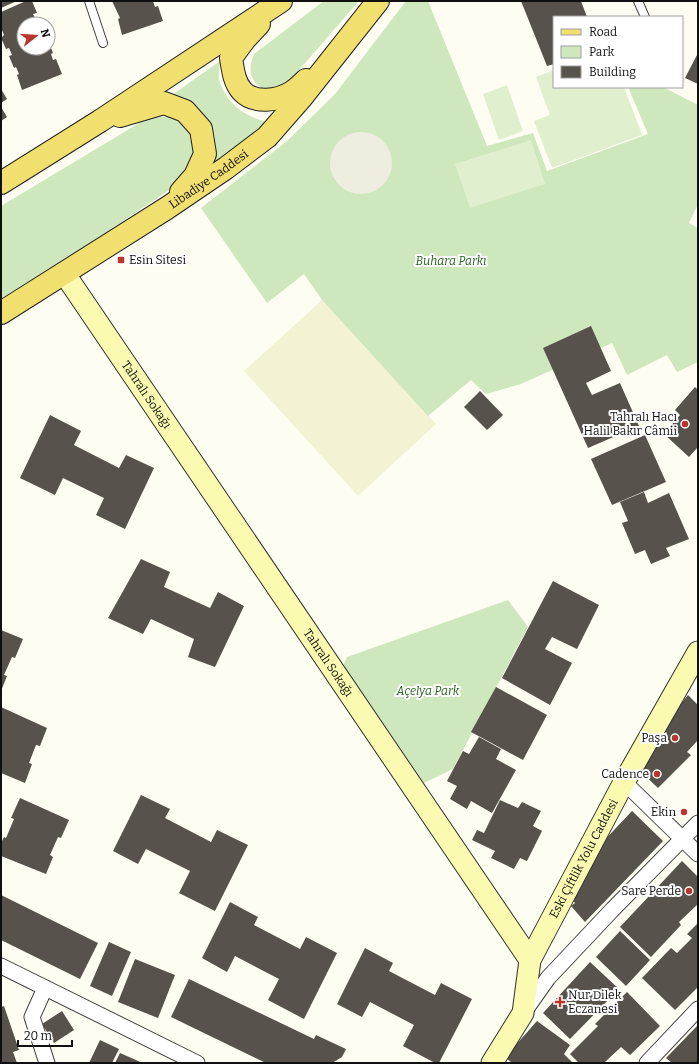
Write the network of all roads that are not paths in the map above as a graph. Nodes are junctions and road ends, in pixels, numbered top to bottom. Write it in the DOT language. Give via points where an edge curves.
graph roads {
  1 [pos="89,1"];
  2 [pos="378,1"];
  3 [pos="638,1"];
  4 [pos="280,2"];
  5 [pos="645,16"];
  6 [pos="102,43"];
  7 [pos="335,55"];
  8 [pos="100,121"];
  9 [pos="1,182"];
  10 [pos="167,208"];
  11 [pos="64,273"];
  12 [pos="1,313"];
  13 [pos="698,652"];
  14 [pos="624,782"];
  15 [pos="698,823"];
  16 [pos="683,840"];
  17 [pos="698,854"];
  18 [pos="530,960"];
  19 [pos="1,966"];
  20 [pos="45,988"];
  21 [pos="698,1009"];
  22 [pos="524,1013"];
  23 [pos="47,1063"];
  24 [pos="197,1063"];
  25 [pos="492,1063"];
  26 [pos="647,1063"];
  1 -- 6 [label="lane"];
  2 -- 7 [label="main road, Libadiye Caddesi"];
  3 -- 5 [label="lane"];
  4 -- 7 [label="main road" via="231,58 234,76 242,91 257,99 272,100 291,93"];
  4 -- 8 [label="main road"];
  7 -- 10 [label="main road, Libadiye Caddesi" via="266,137"];
  8 -- 9 [label="main road"];
  8 -- 10 [label="main road" via="164,103 185,111 201,129 205,154 195,176"];
  10 -- 11 [label="main road, Libadiye Caddesi"];
  11 -- 12 [label="main road, Libadiye Caddesi"];
  11 -- 18 [label="street, Tahralı Sokağı"];
  13 -- 14 [label="street, Eski Çiftlik Yolu Caddesi"];
  14 -- 16 [label="street"];
  14 -- 18 [label="street, Eski Çiftlik Yolu Caddesi"];
  15 -- 16 [label="street"];
  16 -- 17 [label="street"];
  16 -- 22 [label="street" via="612,909 548,978"];
  18 -- 22 [label="street"];
  19 -- 20 [label="street"];
  20 -- 23 [label="street" via="32,1017"];
  20 -- 24 [label="street"];
  21 -- 26 [label="street"];
  22 -- 25 [label="street"];
}
